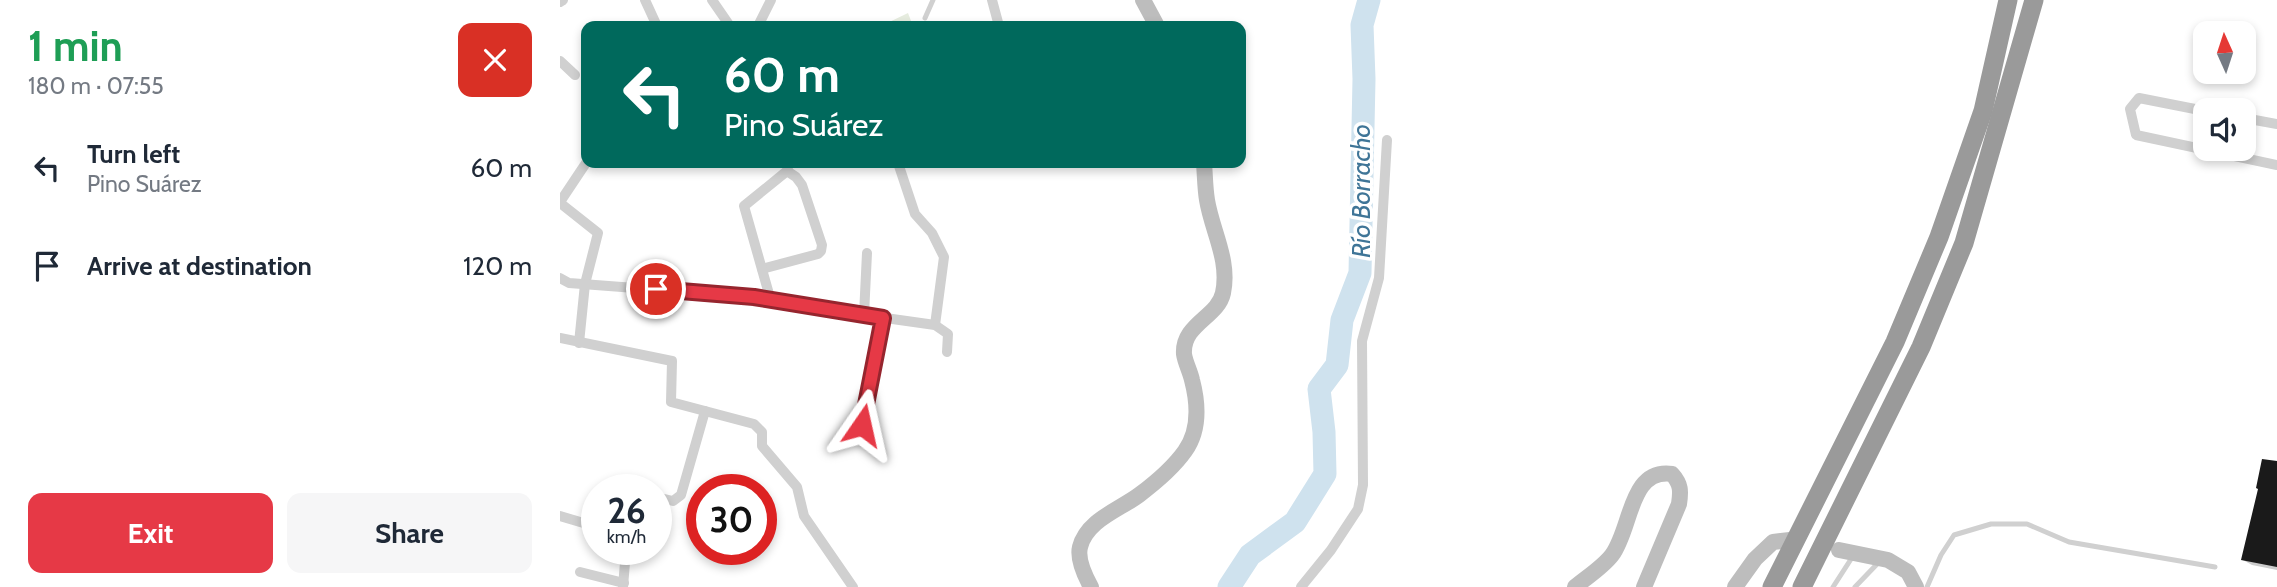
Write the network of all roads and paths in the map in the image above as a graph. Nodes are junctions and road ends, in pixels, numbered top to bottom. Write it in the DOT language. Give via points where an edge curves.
graph roads {
  1 [pos="645,0"];
  2 [pos="712,0"];
  3 [pos="771,0"];
  4 [pos="933,0"];
  5 [pos="992,0"];
  6 [pos="1143,0"];
  7 [pos="2008,0"];
  8 [pos="2034,0"];
  9 [pos="925,18"];
  10 [pos="655,21"];
  11 [pos="727,21"];
  12 [pos="760,21"];
  13 [pos="998,21"];
  14 [pos="1154,21"];
  15 [pos="560,61"];
  16 [pos="575,75"];
  17 [pos="2193,109"];
  18 [pos="2256,120"];
  19 [pos="2277,124"];
  20 [pos="1387,141"];
  21 [pos="2193,147"];
  22 [pos="2256,161"];
  23 [pos="2277,165"];
  24 [pos="583,168"];
  25 [pos="787,168"];
  26 [pos="789,168"];
  27 [pos="900,168"];
  28 [pos="1204,168"];
  29 [pos="560,203"];
  30 [pos="867,253"];
  31 [pos="762,269"];
  32 [pos="560,278"];
  33 [pos="585,284"];
  34 [pos="771,301"];
  35 [pos="864,315"];
  36 [pos="883,318"];
  37 [pos="935,325"];
  38 [pos="560,338"];
  39 [pos="579,343"];
  40 [pos="947,352"];
  41 [pos="705,411"];
  42 [pos="862,425"];
  43 [pos="672,500"];
  44 [pos="560,516"];
  45 [pos="581,522"];
  46 [pos="1790,540"];
  47 [pos="1847,551"];
  48 [pos="1883,558"];
  49 [pos="625,565"];
  50 [pos="2215,566"];
  51 [pos="580,572"];
  52 [pos="624,585"];
  53 [pos="1836,586"];
  54 [pos="853,587"];
  55 [pos="1091,587"];
  56 [pos="1301,587"];
  57 [pos="1574,587"];
  58 [pos="1644,587"];
  59 [pos="1735,587"];
  60 [pos="1772,587"];
  61 [pos="1802,587"];
  62 [pos="1855,587"];
  63 [pos="1916,587"];
  64 [pos="1927,587"];
  1 -- 10 [label="street"];
  2 -- 11 [label="street"];
  3 -- 12 [label="street"];
  4 -- 9 [label="lane"];
  5 -- 13 [label="street"];
  6 -- 14 [label="main road"];
  7 -- 60 [label="highway" via="1983,111 1939,237 1895,342"];
  8 -- 61 [label="highway" via="1964,243 1921,346"];
  15 -- 16 [label="street"];
  17 -- 21 [label="street" via="2138,98 2130,109 2136,135"];
  18 -- 19 [label="street"];
  20 -- 56 [label="street" via="1379,278 1362,341 1363,485 1358,509"];
  22 -- 23 [label="street"];
  24 -- 29 [label="street"];
  25 -- 31 [label="street" via="744,206"];
  26 -- 31 [label="street" via="802,185 821,251"];
  27 -- 37 [label="street" via="915,214 944,257"];
  28 -- 55 [label="main road" via="1224,284 1222,297 1190,331 1185,343 1196,404 1195,428 1186,450 1167,471 1085,534 1079,549"];
  29 -- 33 [label="street" via="598,233"];
  30 -- 35 [label="street"];
  31 -- 34 [label="street"];
  32 -- 33 [label="street"];
  33 -- 34 [label="street"];
  33 -- 39 [label="street"];
  34 -- 35 [label="street"];
  35 -- 36 [label="street"];
  36 -- 37 [label="street"];
  36 -- 42 [label="street"];
  37 -- 40 [label="street" via="948,334"];
  38 -- 39 [label="street"];
  39 -- 41 [label="street" via="672,361 671,402"];
  41 -- 43 [label="street" via="681,495"];
  41 -- 54 [label="street" via="754,424 762,432 762,446 797,487 804,516"];
  44 -- 45 [label="street"];
  46 -- 59 [label="main road" via="1773,542"];
  47 -- 48 [label="main road"];
  47 -- 53 [label="lane"];
  48 -- 62 [label="lane"];
  48 -- 63 [label="main road" via="1908,572"];
  49 -- 52 [label="street"];
  50 -- 64 [label="lane" via="2069,542 2027,524 1992,524 1954,535"];
  51 -- 52 [label="street"];
  57 -- 58 [label="main road" via="1612,555 1644,481 1653,475 1672,474 1681,490 1679,504"];
}
